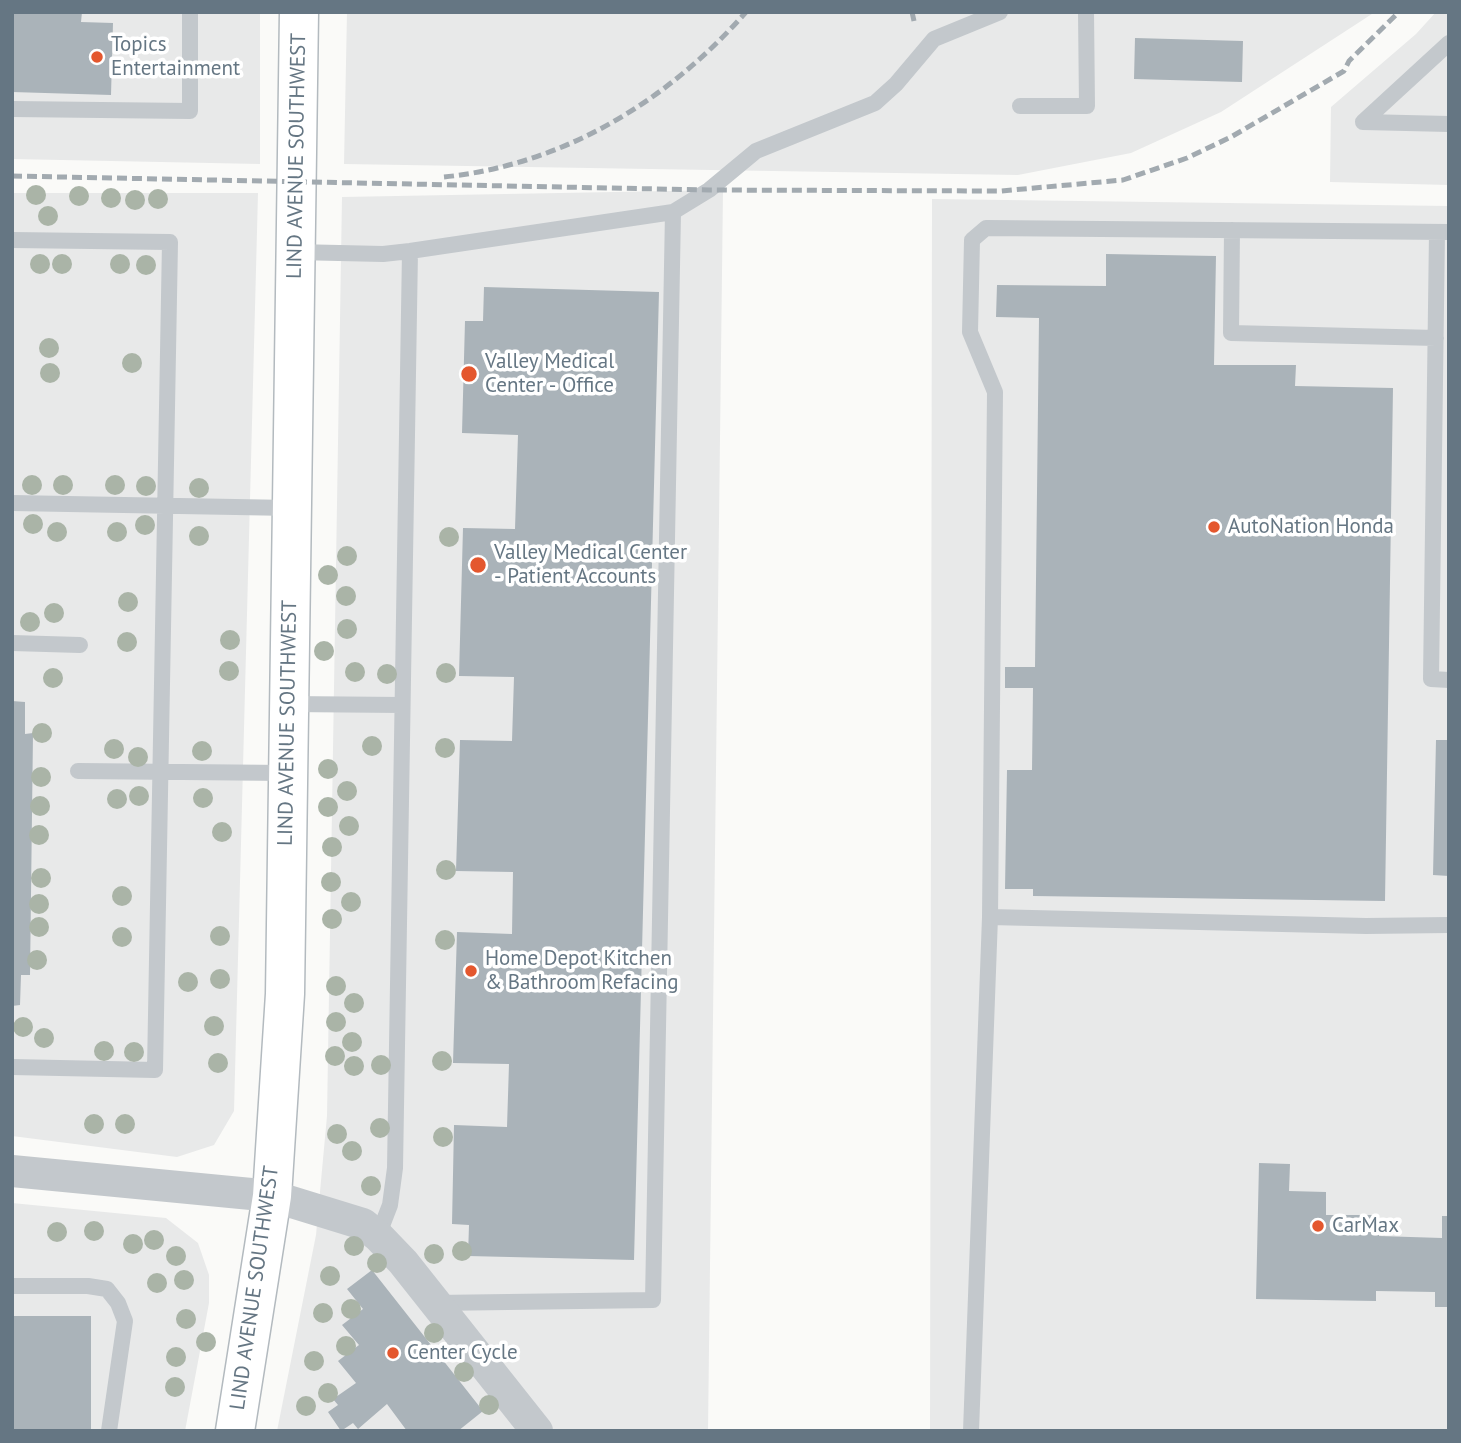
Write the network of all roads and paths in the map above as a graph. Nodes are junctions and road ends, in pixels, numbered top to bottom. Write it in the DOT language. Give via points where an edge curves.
graph roads {
  1 [pos="190,12"];
  2 [pos="299,12"];
  3 [pos="1000,12"];
  4 [pos="1086,12"];
  5 [pos="1449,43"];
  6 [pos="1020,106"];
  7 [pos="12,109"];
  8 [pos="1449,124"];
  9 [pos="673,212"];
  10 [pos="1232,230"];
  11 [pos="1443,232"];
  12 [pos="12,240"];
  13 [pos="410,251"];
  14 [pos="295,252"];
  15 [pos="1436,338"];
  16 [pos="12,503"];
  17 [pos="166,506"];
  18 [pos="291,508"];
  19 [pos="12,643"];
  20 [pos="80,645"];
  21 [pos="1449,680"];
  22 [pos="288,704"];
  23 [pos="402,705"];
  24 [pos="78,771"];
  25 [pos="160,772"];
  26 [pos="287,773"];
  27 [pos="990,917"];
  28 [pos="1449,925"];
  29 [pos="12,1067"];
  30 [pos="12,1171"];
  31 [pos="272,1196"];
  32 [pos="378,1236"];
  33 [pos="12,1286"];
  34 [pos="435,1303"];
  35 [pos="109,1431"];
  36 [pos="235,1431"];
  37 [pos="537,1431"];
  38 [pos="971,1431"];
  1 -- 7 [label="lane" via="190,111"];
  2 -- 14 [label="main road, LIND AVENUE SOUTHWEST"];
  3 -- 9 [label="lane" via="934,39 875,103 755,151 709,190"];
  4 -- 6 [label="lane" via="1087,106"];
  5 -- 8 [label="lane" via="1363,122"];
  9 -- 13 [label="lane"];
  9 -- 34 [label="lane" via="653,1300"];
  10 -- 11 [label="lane"];
  10 -- 15 [label="lane" via="1231,333"];
  10 -- 27 [label="lane" via="986,228 972,240 970,332 995,392"];
  11 -- 15 [label="lane"];
  12 -- 17 [label="lane" via="170,242"];
  13 -- 14 [label="lane"];
  13 -- 23 [label="lane"];
  14 -- 18 [label="main road, LIND AVENUE SOUTHWEST"];
  15 -- 21 [label="lane" via="1431,679"];
  16 -- 17 [label="lane"];
  17 -- 18 [label="lane"];
  17 -- 25 [label="lane"];
  18 -- 22 [label="main road, LIND AVENUE SOUTHWEST"];
  19 -- 20 [label="lane"];
  22 -- 23 [label="lane"];
  22 -- 26 [label="main road, LIND AVENUE SOUTHWEST"];
  23 -- 32 [label="lane" via="395,1168 390,1205"];
  24 -- 25 [label="lane"];
  25 -- 26 [label="lane"];
  25 -- 29 [label="lane" via="155,1070"];
  26 -- 31 [label="main road, LIND AVENUE SOUTHWEST" via="285,994"];
  27 -- 28 [label="lane"];
  27 -- 38 [label="lane"];
  30 -- 31 [label="street"];
  31 -- 32 [label="street" via="363,1224"];
  31 -- 36 [label="main road, LIND AVENUE SOUTHWEST"];
  32 -- 34 [label="street"];
  33 -- 35 [label="lane" via="107,1289 118,1303 125,1321"];
  34 -- 37 [label="street"];
}
